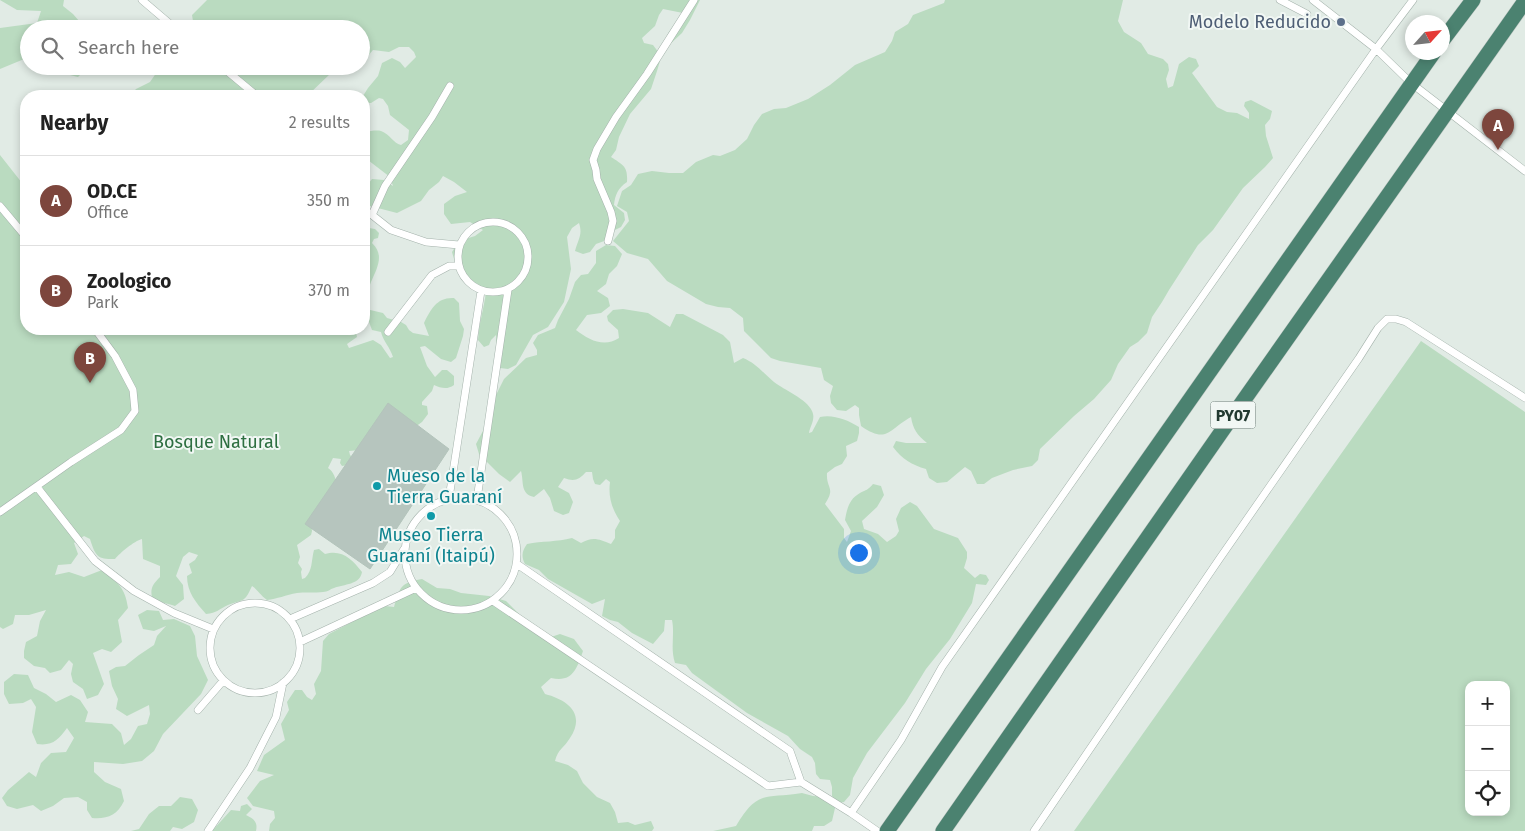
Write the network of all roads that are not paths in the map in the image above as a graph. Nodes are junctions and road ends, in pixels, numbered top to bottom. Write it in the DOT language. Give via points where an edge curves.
graph roads {
  1 [pos="142,0"];
  2 [pos="694,0"];
  3 [pos="1280,0"];
  4 [pos="1313,0"];
  5 [pos="1413,0"];
  6 [pos="1473,0"];
  7 [pos="1525,1"];
  8 [pos="1306,14"];
  9 [pos="165,20"];
  10 [pos="1450,30"];
  11 [pos="1376,49"];
  12 [pos="1428,60"];
  13 [pos="232,75"];
  14 [pos="1412,83"];
  15 [pos="450,86"];
  16 [pos="250,90"];
  17 [pos="1448,111"];
  18 [pos="1525,171"];
  19 [pos="0,206"];
  20 [pos="372,215"];
  21 [pos="20,230"];
  22 [pos="608,241"];
  23 [pos="459,245"];
  24 [pos="458,266"];
  25 [pos="508,290"];
  26 [pos="482,291"];
  27 [pos="388,332"];
  28 [pos="99,335"];
  29 [pos="1525,398"];
  30 [pos="38,487"];
  31 [pos="449,498"];
  32 [pos="477,499"];
  33 [pos="0,512"];
  34 [pos="405,548"];
  35 [pos="517,564"];
  36 [pos="416,588"];
  37 [pos="493,601"];
  38 [pos="290,619"];
  39 [pos="213,629"];
  40 [pos="300,642"];
  41 [pos="223,681"];
  42 [pos="283,683"];
  43 [pos="198,710"];
  44 [pos="801,782"];
  45 [pos="851,813"];
  46 [pos="208,831"];
  47 [pos="876,831"];
  48 [pos="887,831"];
  49 [pos="943,831"];
  50 [pos="1034,831"];
  1 -- 9 [label="lane"];
  2 -- 22 [label="lane" via="616,117 593,160 612,212"];
  3 -- 8 [label="lane"];
  4 -- 11 [label="lane"];
  5 -- 11 [label="lane"];
  6 -- 10 [label="highway"];
  7 -- 17 [label="highway, PY07"];
  11 -- 14 [label="lane"];
  11 -- 45 [label="lane" via="942,667 901,740"];
  12 -- 14 [label="highway, PY07"];
  13 -- 16 [label="lane"];
  14 -- 17 [label="lane"];
  14 -- 48 [label="highway, PY07"];
  15 -- 20 [label="lane" via="385,186"];
  17 -- 18 [label="lane"];
  17 -- 49 [label="highway, PY07"];
  19 -- 21 [label="lane"];
  20 -- 23 [label="lane" via="391,230 426,242"];
  23 -- 24 [label="lane"];
  23 -- 25 [label="lane" via="469,231 484,222 507,224 517,231 528,251 528,262 525,274"];
  24 -- 26 [label="lane" via="467,282"];
  24 -- 27 [label="lane" via="449,266 432,275"];
  25 -- 26 [label="lane"];
  25 -- 32 [label="lane"];
  26 -- 31 [label="lane"];
  28 -- 30 [label="lane" via="133,390 134,411 121,430"];
  29 -- 50 [label="lane" via="1406,322 1387,319"];
  30 -- 33 [label="lane"];
  30 -- 39 [label="lane" via="95,561 134,591 174,614"];
  31 -- 32 [label="lane"];
  31 -- 34 [label="lane" via="433,504 419,516 409,531"];
  32 -- 35 [label="lane" via="492,506 505,518 518,547"];
  34 -- 36 [label="lane" via="406,569"];
  34 -- 38 [label="lane" via="390,572 373,583"];
  35 -- 37 [label="lane" via="504,591"];
  35 -- 44 [label="lane" via="790,751"];
  36 -- 37 [label="lane" via="443,608 460,611"];
  36 -- 40 [label="lane"];
  37 -- 44 [label="lane" via="768,786"];
  38 -- 39 [label="lane" via="264,603 248,602 221,616"];
  38 -- 40 [label="lane"];
  39 -- 41 [label="lane" via="210,657"];
  40 -- 42 [label="lane" via="300,656 295,669"];
  41 -- 42 [label="lane" via="248,693 262,693"];
  41 -- 43 [label="lane"];
  42 -- 46 [label="lane" via="276,717 250,768"];
  44 -- 45 [label="lane"];
  45 -- 47 [label="lane"];
}
